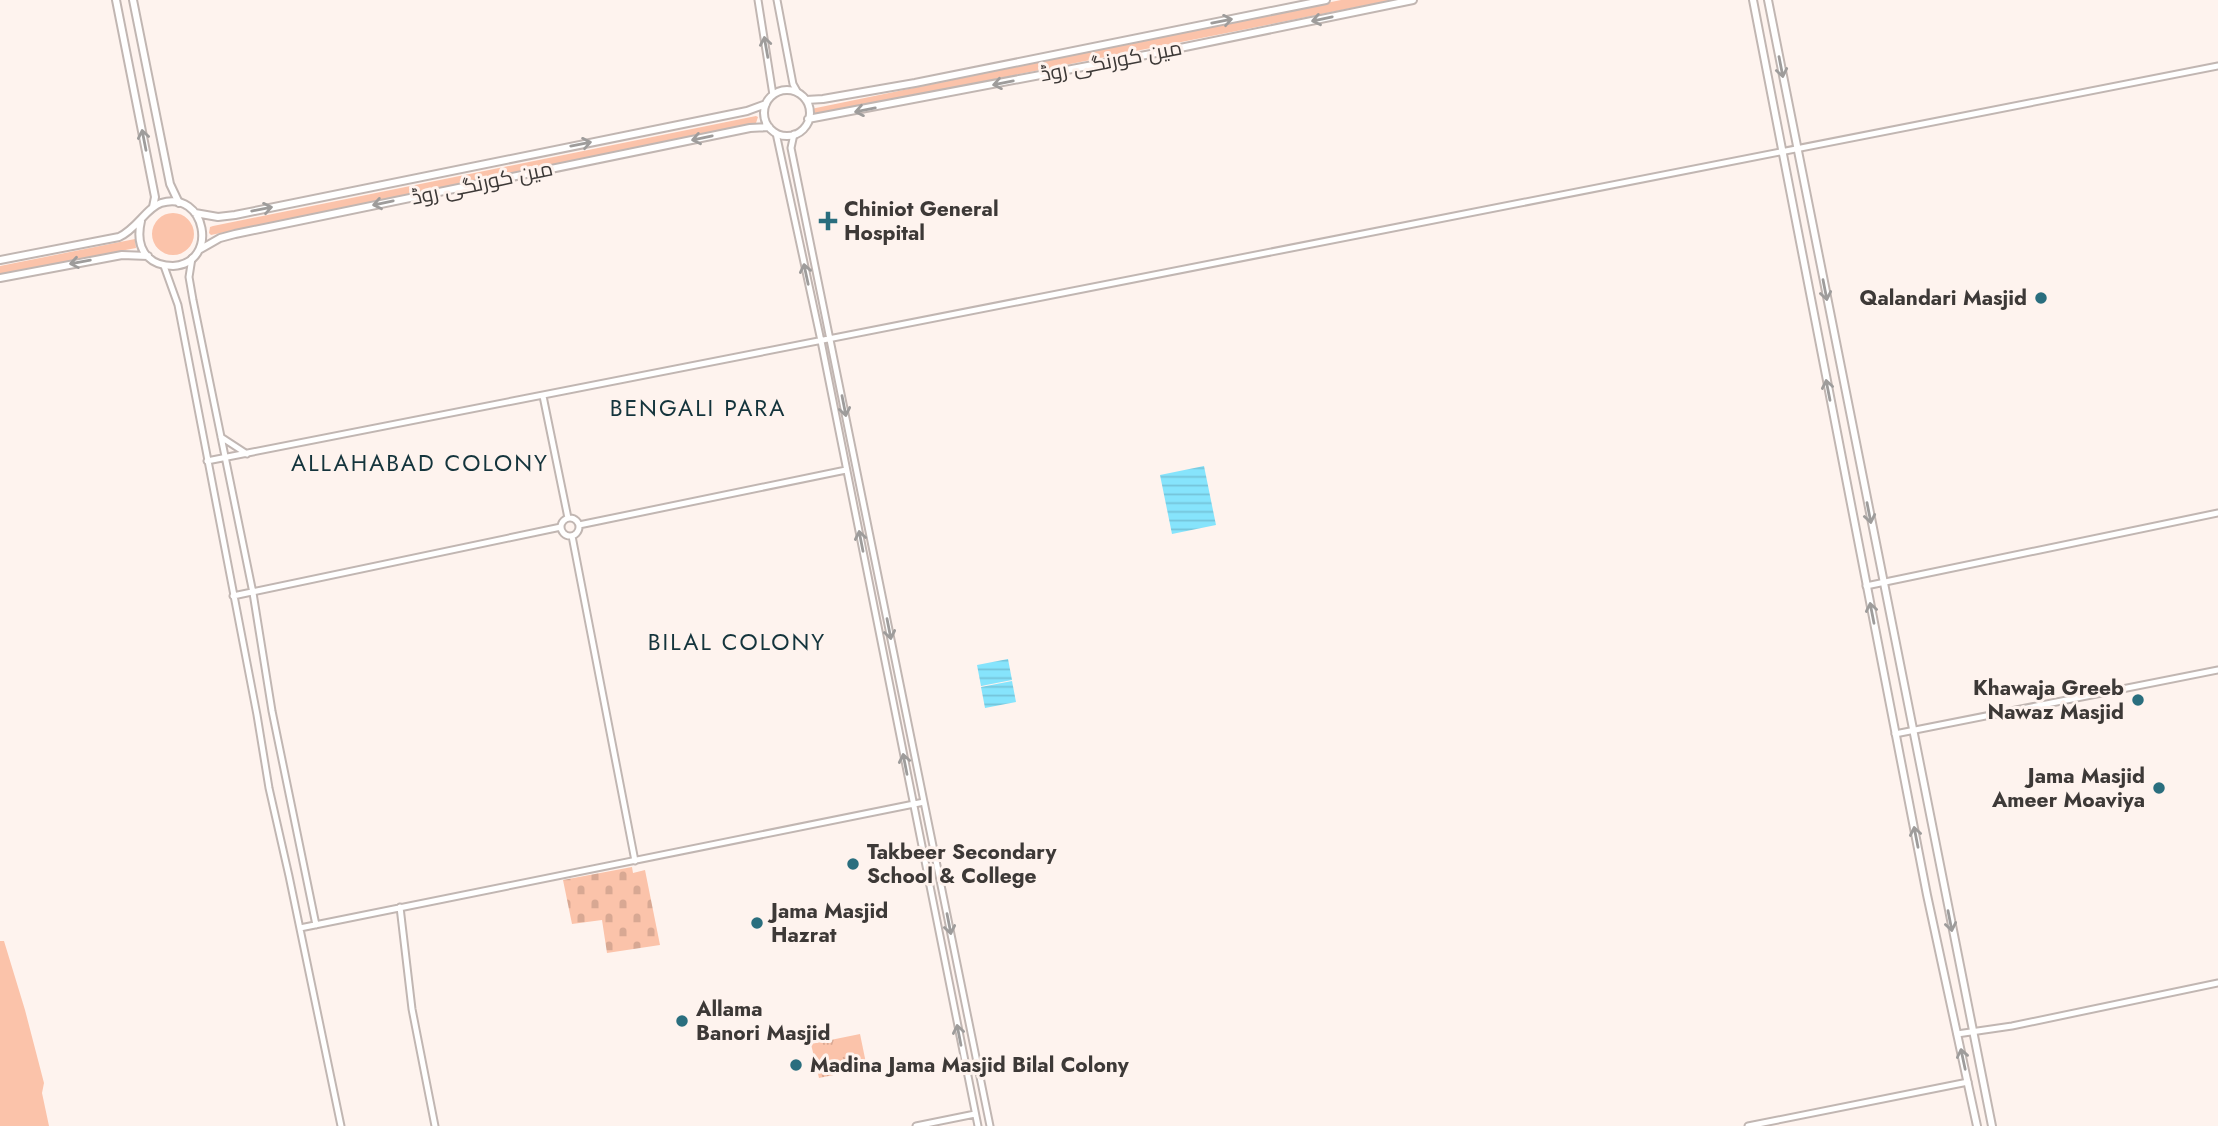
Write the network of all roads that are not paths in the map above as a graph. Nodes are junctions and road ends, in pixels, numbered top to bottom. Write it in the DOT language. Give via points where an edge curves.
graph roads {
  1 [pos="116,0"];
  2 [pos="133,0"];
  3 [pos="758,0"];
  4 [pos="777,0"];
  5 [pos="1326,0"];
  6 [pos="1413,0"];
  7 [pos="1753,0"];
  8 [pos="1768,0"];
  9 [pos="2218,66"];
  10 [pos="798,93"];
  11 [pos="773,94"];
  12 [pos="806,100"];
  13 [pos="766,104"];
  14 [pos="808,119"];
  15 [pos="773,130"];
  16 [pos="794,134"];
  17 [pos="1798,150"];
  18 [pos="1783,152"];
  19 [pos="179,203"];
  20 [pos="153,207"];
  21 [pos="195,213"];
  22 [pos="141,221"];
  23 [pos="199,250"];
  24 [pos="148,256"];
  25 [pos="192,258"];
  26 [pos="0,260"];
  27 [pos="164,265"];
  28 [pos="40,270"];
  29 [pos="0,278"];
  30 [pos="42,280"];
  31 [pos="831,339"];
  32 [pos="821,341"];
  33 [pos="543,396"];
  34 [pos="221,437"];
  35 [pos="247,454"];
  36 [pos="225,458"];
  37 [pos="207,461"];
  38 [pos="846,470"];
  39 [pos="2218,513"];
  40 [pos="568,518"];
  41 [pos="579,525"];
  42 [pos="561,527"];
  43 [pos="572,536"];
  44 [pos="1883,582"];
  45 [pos="1866,586"];
  46 [pos="253,593"];
  47 [pos="233,596"];
  48 [pos="2218,670"];
  49 [pos="1913,731"];
  50 [pos="1895,734"];
  51 [pos="924,802"];
  52 [pos="914,805"];
  53 [pos="635,860"];
  54 [pos="400,907"];
  55 [pos="316,925"];
  56 [pos="300,928"];
  57 [pos="2218,983"];
  58 [pos="1972,1031"];
  59 [pos="1958,1034"];
  60 [pos="1980,1069"];
  61 [pos="1968,1082"];
  62 [pos="970,1115"];
  63 [pos="341,1126"];
  64 [pos="435,1126"];
  65 [pos="916,1126"];
  66 [pos="978,1126"];
  67 [pos="990,1126"];
  68 [pos="1748,1126"];
  69 [pos="1977,1126"];
  70 [pos="1992,1126"];
  20 -- 1 [label="main road, one-way" via="155,197"];
  2 -- 19 [label="main road" via="170,184"];
  11 -- 3 [label="street, one-way"];
  4 -- 10 [label="street"];
  12 -- 5 [label="main road, مین کورنگی روڈ, one-way" via="915,83"];
  6 -- 14 [label="main road, مین کورنگی روڈ, one-way"];
  7 -- 18 [label="main road"];
  8 -- 17 [label="main road, one-way"];
  9 -- 17 [label="street"];
  10 -- 11 [label="main road" via="785,90"];
  10 -- 12 [label="main road"];
  11 -- 13 [label="main road"];
  12 -- 14 [label="main road"];
  13 -- 15 [label="main road" via="764,116"];
  21 -- 13 [label="main road, مین کورنگی روڈ, one-way" via="235,215"];
  14 -- 16 [label="main road"];
  15 -- 16 [label="main road"];
  15 -- 23 [label="main road, مین کورنگی روڈ, one-way" via="750,128 235,234"];
  32 -- 15 [label="street, one-way"];
  16 -- 31 [label="street" via="791,148"];
  17 -- 18 [label="street"];
  17 -- 44 [label="main road, one-way"];
  18 -- 31 [label="street"];
  45 -- 18 [label="main road, one-way"];
  19 -- 20 [label="main road"];
  19 -- 21 [label="main road"];
  20 -- 22 [label="main road"];
  21 -- 23 [label="main road" via="203,231"];
  22 -- 24 [label="main road" via="139,240"];
  22 -- 26 [label="main road" via="119,237"];
  23 -- 25 [label="main road"];
  24 -- 27 [label="main road"];
  24 -- 28 [label="main road, one-way" via="122,255"];
  25 -- 27 [label="main road"];
  25 -- 34 [label="street" via="189,277"];
  27 -- 37 [label="street" via="178,304"];
  28 -- 29 [label="main road"];
  28 -- 30 [label="main road"];
  31 -- 32 [label="street"];
  31 -- 51 [label="street, one-way"];
  32 -- 33 [label="street"];
  32 -- 38 [label="street"];
  33 -- 35 [label="street"];
  33 -- 40 [label="street"];
  34 -- 35 [label="street"];
  34 -- 36 [label="street"];
  35 -- 36 [label="street"];
  36 -- 37 [label="street"];
  36 -- 46 [label="street"];
  37 -- 47 [label="street"];
  38 -- 41 [label="street"];
  52 -- 38 [label="street, one-way"];
  39 -- 44 [label="street"];
  40 -- 41 [label="street"];
  40 -- 42 [label="street"];
  41 -- 43 [label="street"];
  42 -- 43 [label="street"];
  42 -- 46 [label="street"];
  43 -- 53 [label="street"];
  44 -- 45 [label="street"];
  44 -- 49 [label="main road"];
  50 -- 45 [label="main road, one-way"];
  46 -- 47 [label="street"];
  46 -- 55 [label="street"];
  47 -- 56 [label="street" via="268,788"];
  48 -- 49 [label="street"];
  49 -- 50 [label="street"];
  49 -- 58 [label="main road, one-way"];
  59 -- 50 [label="main road, one-way"];
  51 -- 52 [label="street"];
  51 -- 67 [label="street, one-way"];
  52 -- 53 [label="street"];
  62 -- 52 [label="street, one-way"];
  53 -- 54 [label="street"];
  54 -- 55 [label="street"];
  54 -- 64 [label="street" via="412,1009"];
  55 -- 56 [label="street"];
  56 -- 63 [label="street"];
  57 -- 58 [label="street"];
  58 -- 59 [label="street"];
  58 -- 60 [label="main road"];
  61 -- 59 [label="main road, one-way"];
  60 -- 61 [label="main road"];
  60 -- 70 [label="main road"];
  61 -- 68 [label="street"];
  61 -- 69 [label="main road"];
  62 -- 65 [label="street"];
  62 -- 66 [label="street"];
}
